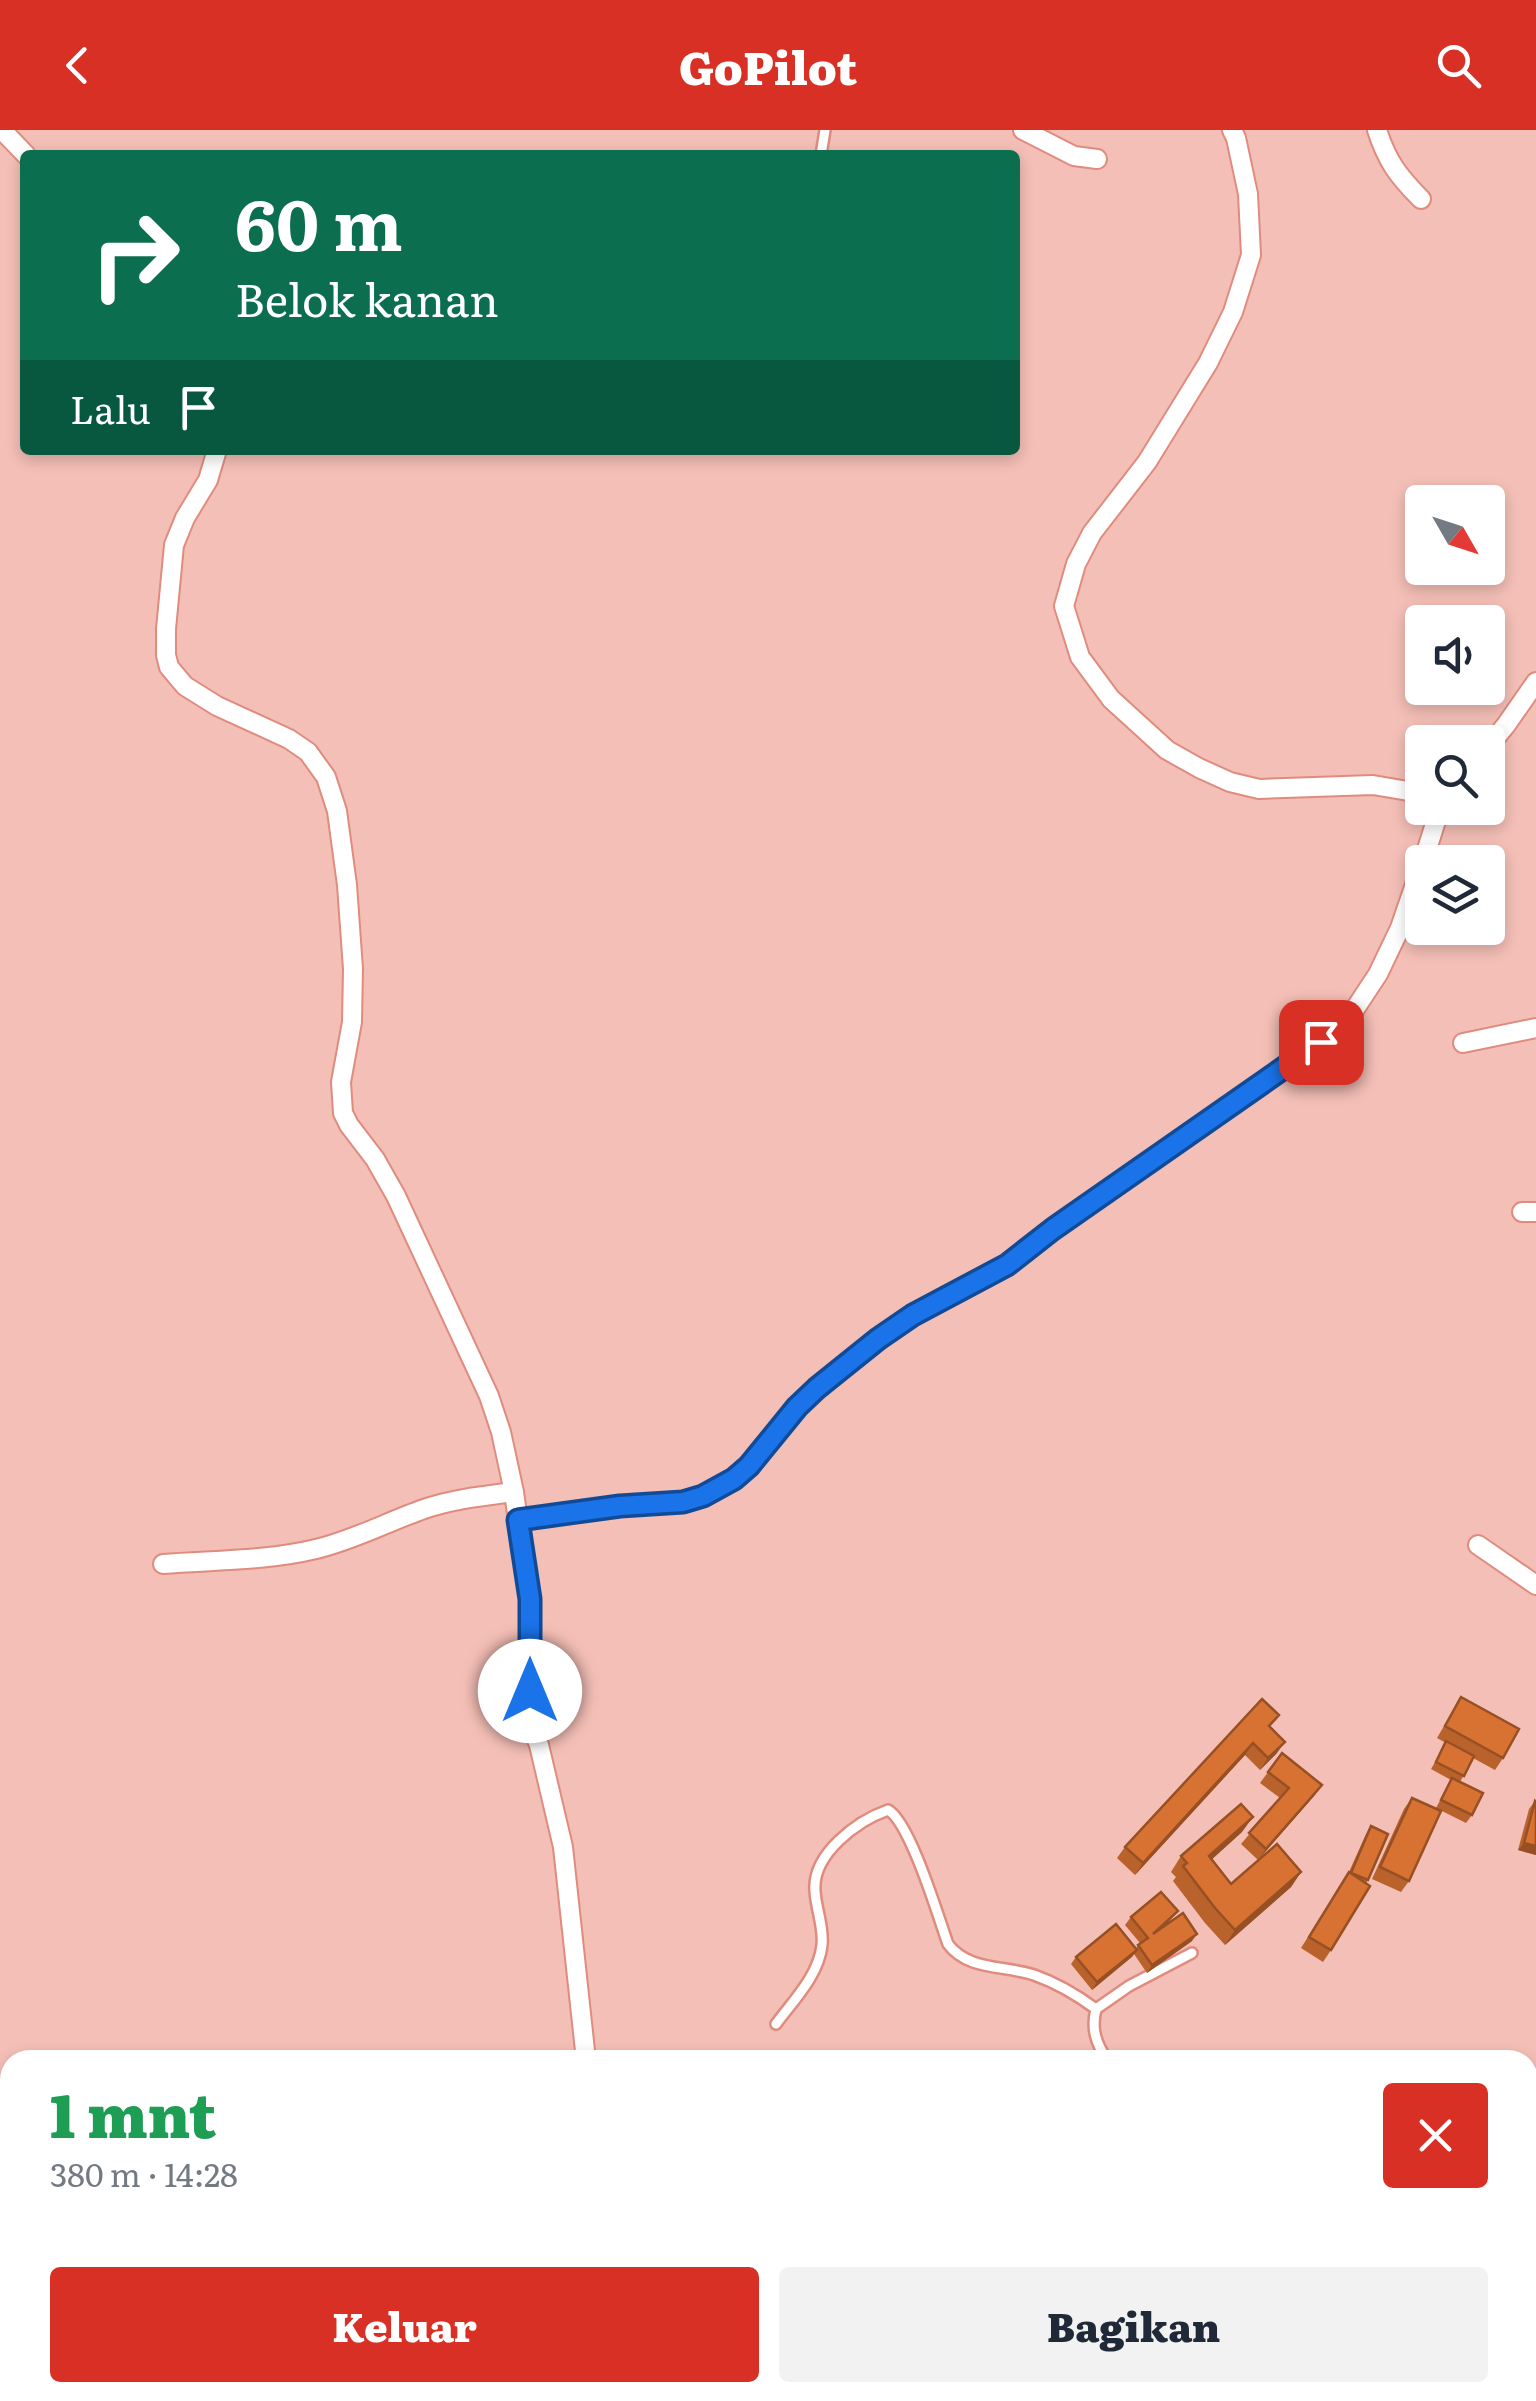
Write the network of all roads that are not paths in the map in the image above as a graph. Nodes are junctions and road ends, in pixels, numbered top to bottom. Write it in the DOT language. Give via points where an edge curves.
graph roads {
  1 [pos="2,130"];
  2 [pos="1023,130"];
  3 [pos="1232,130"];
  4 [pos="1377,130"];
  5 [pos="21,150"];
  6 [pos="1097,158"];
  7 [pos="1421,199"];
  8 [pos="216,455"];
  9 [pos="1536,682"];
  10 [pos="1505,727"];
  11 [pos="1405,790"];
  12 [pos="1405,914"];
  13 [pos="1536,1028"];
  14 [pos="1463,1044"];
  15 [pos="514,1492"];
  16 [pos="518,1520"];
  17 [pos="1478,1544"];
  18 [pos="164,1564"];
  19 [pos="1536,1585"];
  20 [pos="1192,1953"];
  21 [pos="1096,2009"];
  22 [pos="776,2024"];
  23 [pos="585,2050"];
  24 [pos="1101,2050"];
  1 -- 5 [label="street"];
  2 -- 6 [label="street" via="1074,156"];
  3 -- 11 [label="street" via="1248,194 1251,255 1233,312 1147,462 1092,532 1064,606 1080,657 1111,699 1167,750 1199,768 1259,789 1373,785"];
  4 -- 7 [label="street" via="1399,177"];
  8 -- 15 [label="street" via="174,544 169,668 217,706 299,745 326,777 352,937 343,1112 396,1196 488,1396"];
  9 -- 10 [label="street"];
  12 -- 16 [label="street" via="1378,974 1345,1024 1007,1265 878,1339 797,1407 734,1479 683,1502"];
  13 -- 14 [label="street"];
  15 -- 16 [label="street"];
  15 -- 18 [label="street" via="446,1503 316,1549"];
  16 -- 23 [label="street" via="530,1599 531,1724 564,1846"];
  17 -- 19 [label="street"];
  20 -- 21 [label="lane"];
  21 -- 22 [label="lane" via="1054,1983 954,1952 898,1817 888,1810 840,1841 820,1865 814,1884 821,1950"];
  21 -- 24 [label="lane"];
}
